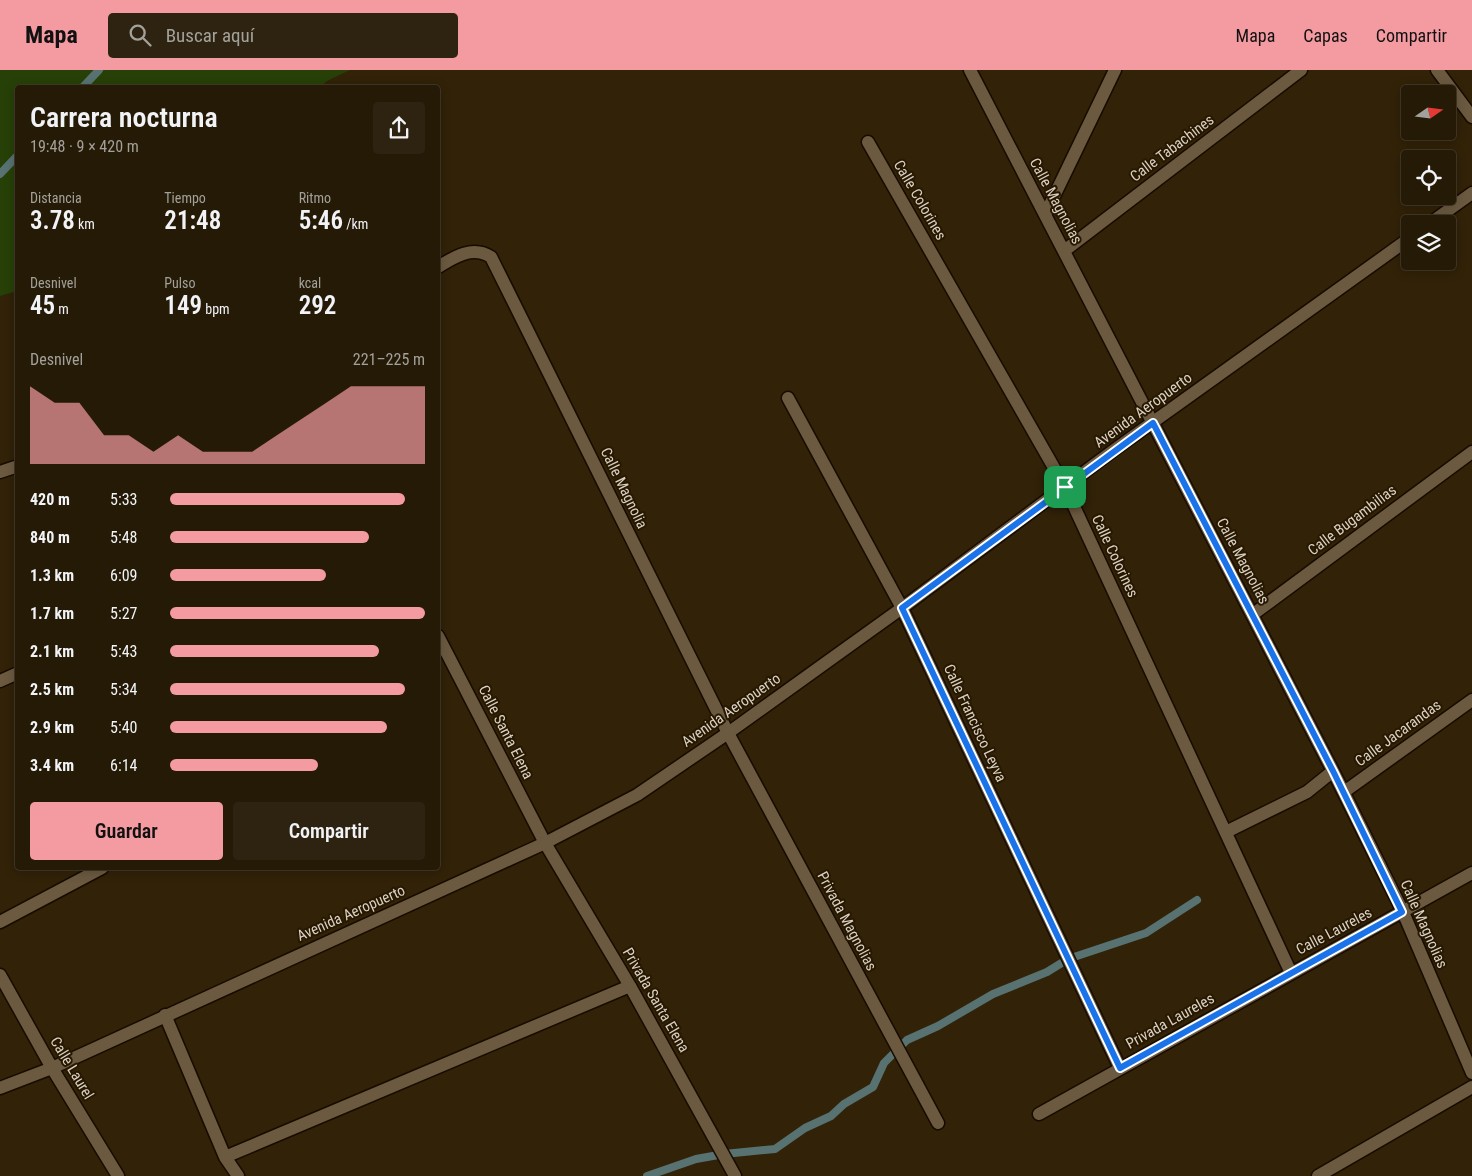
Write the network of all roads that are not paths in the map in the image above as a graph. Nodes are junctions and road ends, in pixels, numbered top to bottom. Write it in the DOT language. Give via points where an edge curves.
graph roads {
  1 [pos="970,70"];
  2 [pos="1115,70"];
  3 [pos="1300,70"];
  4 [pos="1437,70"];
  5 [pos="1472,117"];
  6 [pos="868,142"];
  7 [pos="1472,193"];
  8 [pos="1045,215"];
  9 [pos="1441,215"];
  10 [pos="1401,244"];
  11 [pos="1064,251"];
  12 [pos="440,266"];
  13 [pos="788,398"];
  14 [pos="1153,423"];
  15 [pos="1472,452"];
  16 [pos="15,467"];
  17 [pos="0,472"];
  18 [pos="1065,487"];
  19 [pos="902,608"];
  20 [pos="1252,614"];
  21 [pos="440,640"];
  22 [pos="15,674"];
  23 [pos="0,681"];
  24 [pos="1472,700"];
  25 [pos="728,733"];
  26 [pos="1333,771"];
  27 [pos="1344,792"];
  28 [pos="1226,832"];
  29 [pos="545,843"];
  30 [pos="98,870"];
  31 [pos="1472,873"];
  32 [pos="1402,912"];
  33 [pos="0,922"];
  34 [pos="1290,973"];
  35 [pos="0,975"];
  36 [pos="630,986"];
  37 [pos="165,1014"];
  38 [pos="52,1068"];
  39 [pos="1120,1068"];
  40 [pos="1472,1074"];
  41 [pos="1472,1087"];
  42 [pos="0,1088"];
  43 [pos="1039,1114"];
  44 [pos="938,1123"];
  45 [pos="225,1157"];
  46 [pos="118,1176"];
  47 [pos="238,1176"];
  48 [pos="736,1176"];
  49 [pos="1318,1176"];
  1 -- 8 [label="street, Calle Magnolias"];
  2 -- 8 [label="street"];
  3 -- 11 [label="street, Calle Tabachines"];
  4 -- 5 [label="street"];
  6 -- 18 [label="street, Calle Colorines"];
  7 -- 9 [label="street"];
  8 -- 11 [label="street, Calle Magnolias"];
  10 -- 14 [label="street, Avenida Aeropuerto"];
  11 -- 14 [label="street, Calle Magnolias"];
  12 -- 25 [label="street, Calle Magnolia" via="468,252 478,251 491,257"];
  13 -- 19 [label="street, Calle Francisco Leyva"];
  14 -- 18 [label="street, Avenida Aeropuerto"];
  14 -- 20 [label="street, Calle Magnolias"];
  15 -- 20 [label="street, Calle Bugambilias"];
  16 -- 17 [label="street"];
  18 -- 19 [label="street, Avenida Aeropuerto"];
  18 -- 28 [label="street, Calle Colorines"];
  19 -- 25 [label="street, Avenida Aeropuerto"];
  19 -- 39 [label="street, Calle Francisco Leyva"];
  20 -- 26 [label="street, Calle Magnolias"];
  21 -- 29 [label="street, Calle Santa Elena"];
  22 -- 23 [label="street"];
  24 -- 27 [label="street, Calle Jacarandas"];
  25 -- 29 [label="street, Avenida Aeropuerto" via="637,795"];
  25 -- 44 [label="street, Privada Magnolias"];
  26 -- 27 [label="street, Calle Magnolias"];
  26 -- 28 [label="street" via="1307,792"];
  27 -- 32 [label="street, Calle Magnolias"];
  28 -- 34 [label="street, Calle Colorines"];
  29 -- 36 [label="street, Privada Santa Elena"];
  29 -- 37 [label="street, Avenida Aeropuerto"];
  30 -- 33 [label="street"];
  31 -- 32 [label="street, Calle Laureles"];
  32 -- 34 [label="street, Calle Laureles"];
  32 -- 40 [label="street, Calle Magnolias"];
  34 -- 39 [label="street, Privada Laureles"];
  35 -- 38 [label="street, Calle Laurel"];
  36 -- 45 [label="street"];
  36 -- 48 [label="street, Privada Santa Elena"];
  37 -- 38 [label="street, Avenida Aeropuerto"];
  37 -- 45 [label="street"];
  38 -- 42 [label="street, Avenida Aeropuerto"];
  38 -- 46 [label="street, Calle Laurel"];
  39 -- 43 [label="street, Privada Laureles"];
  41 -- 49 [label="street"];
  45 -- 47 [label="street"];
}
